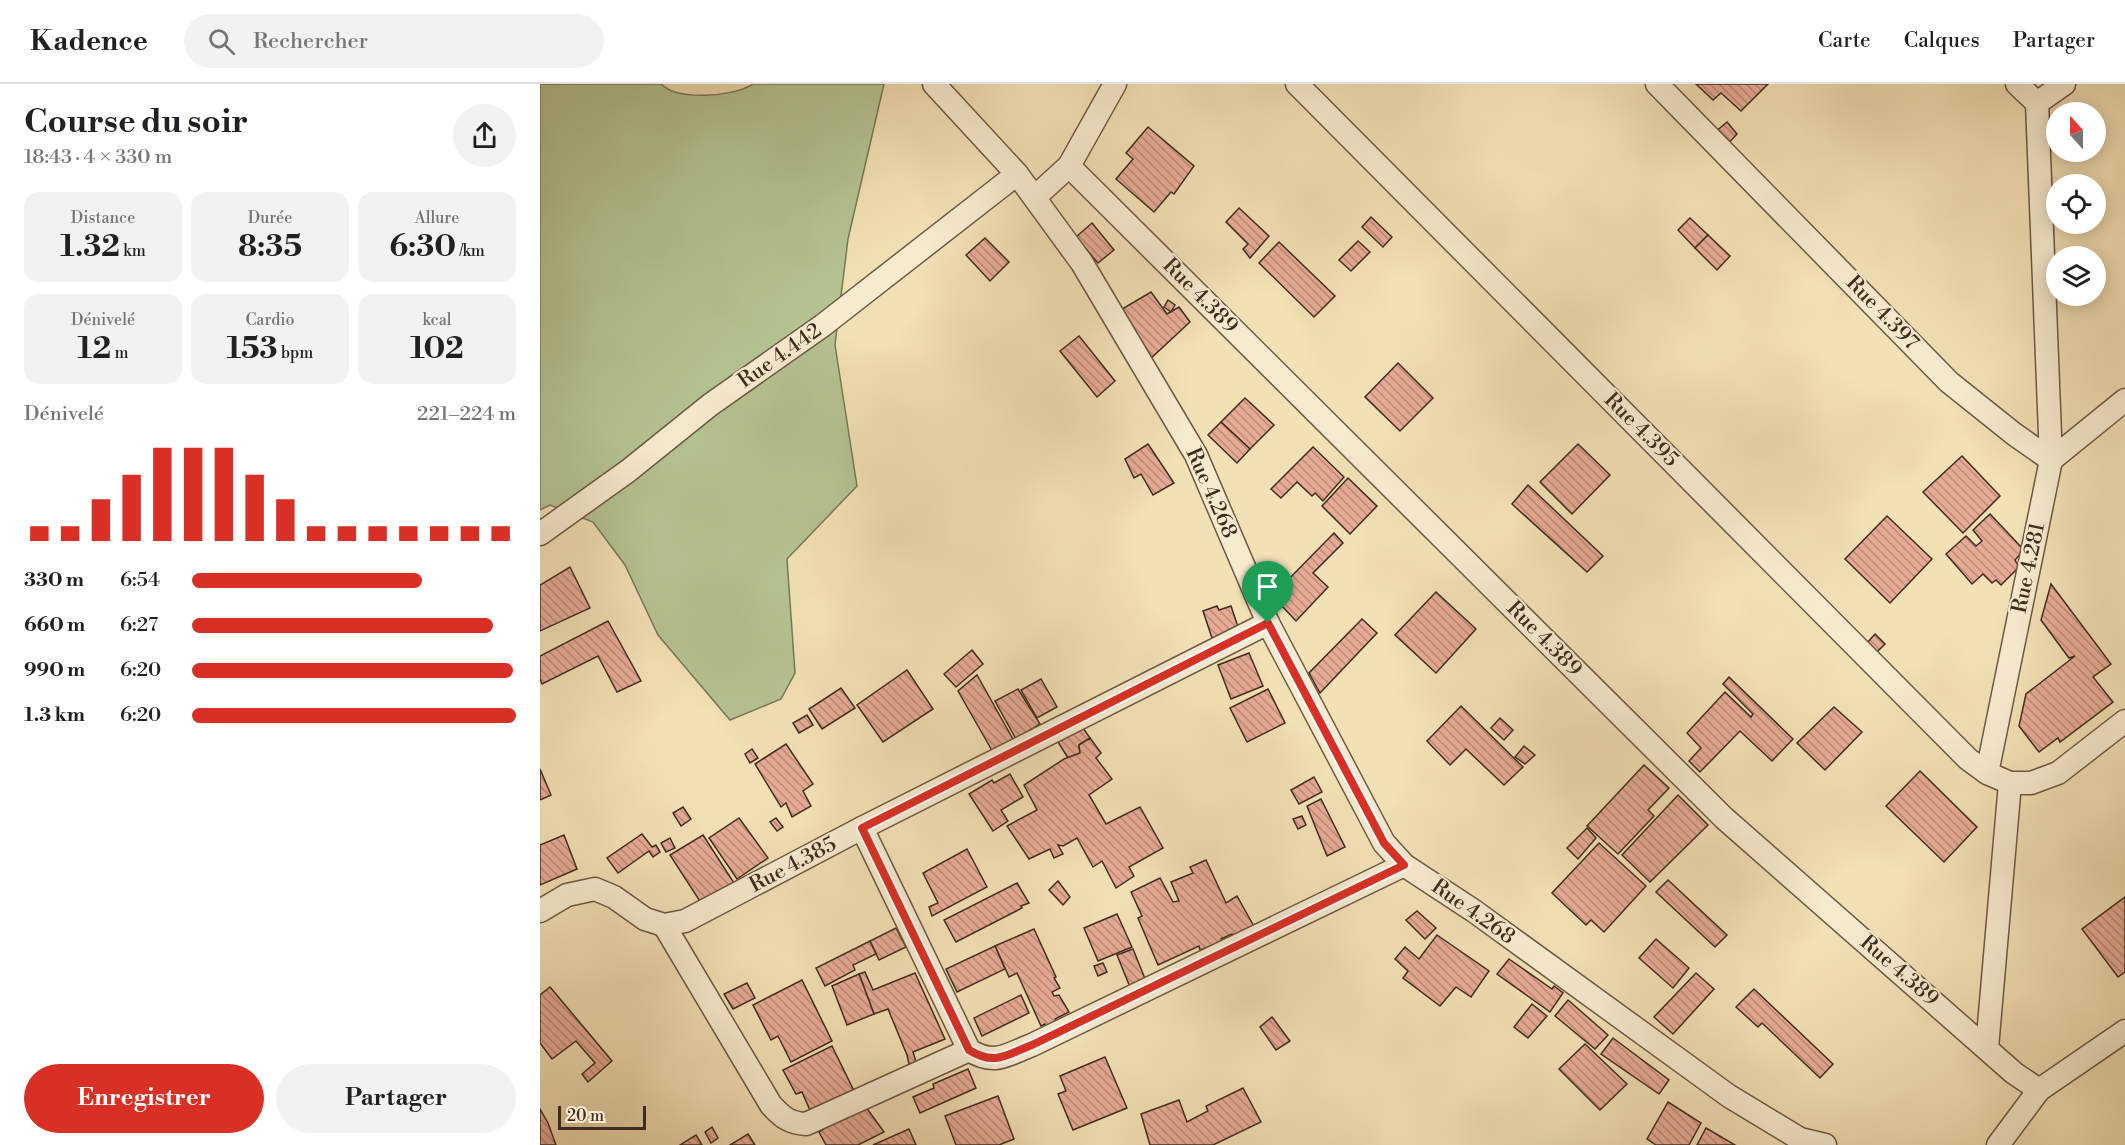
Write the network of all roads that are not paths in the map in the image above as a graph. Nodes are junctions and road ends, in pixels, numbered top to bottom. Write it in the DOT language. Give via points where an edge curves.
graph roads {
  1 [pos="934,84"];
  2 [pos="1115,84"];
  3 [pos="1297,84"];
  4 [pos="1657,84"];
  5 [pos="2017,84"];
  6 [pos="2064,84"];
  7 [pos="2037,103"];
  8 [pos="1069,166"];
  9 [pos="1017,174"];
  10 [pos="1035,197"];
  11 [pos="2125,400"];
  12 [pos="2051,460"];
  13 [pos="540,534"];
  14 [pos="1268,623"];
  15 [pos="2125,721"];
  16 [pos="1987,773"];
  17 [pos="2010,783"];
  18 [pos="862,828"];
  19 [pos="1404,865"];
  20 [pos="540,911"];
  21 [pos="664,925"];
  22 [pos="2125,1031"];
  23 [pos="1987,1048"];
  24 [pos="969,1050"];
  25 [pos="2038,1090"];
  26 [pos="1825,1145"];
  27 [pos="1998,1145"];
  1 -- 9 [label="street, Rue 4.268"];
  2 -- 8 [label="street"];
  3 -- 16 [label="street, Rue 4.395" via="1968,759"];
  4 -- 12 [label="street, Rue 4.397" via="1949,382"];
  5 -- 7 [label="street"];
  6 -- 7 [label="street"];
  7 -- 12 [label="street, Rue 4.281"];
  8 -- 10 [label="street"];
  8 -- 23 [label="street, Rue 4.389" via="1724,818"];
  9 -- 10 [label="street, Rue 4.268"];
  9 -- 13 [label="street, Rue 4.442" via="822,326"];
  10 -- 14 [label="street, Rue 4.268" via="1082,263 1196,455"];
  11 -- 12 [label="street"];
  12 -- 16 [label="street, Rue 4.281"];
  14 -- 18 [label="street, Rue 4.385"];
  14 -- 19 [label="street, Rue 4.268" via="1384,843"];
  15 -- 17 [label="street" via="2058,773 2031,783"];
  16 -- 17 [label="street"];
  17 -- 23 [label="street"];
  18 -- 21 [label="street, Rue 4.385" via="685,921"];
  18 -- 24 [label="street"];
  19 -- 24 [label="street" via="1032,1045 995,1060"];
  19 -- 26 [label="street, Rue 4.268" via="1474,911 1729,1096 1800,1138"];
  20 -- 21 [label="street" via="567,895 596,888 645,919"];
  21 -- 24 [label="street" via="771,1106 794,1124 806,1124"];
  22 -- 25 [label="street"];
  23 -- 25 [label="street, Rue 4.389"];
  25 -- 27 [label="street"];
}
